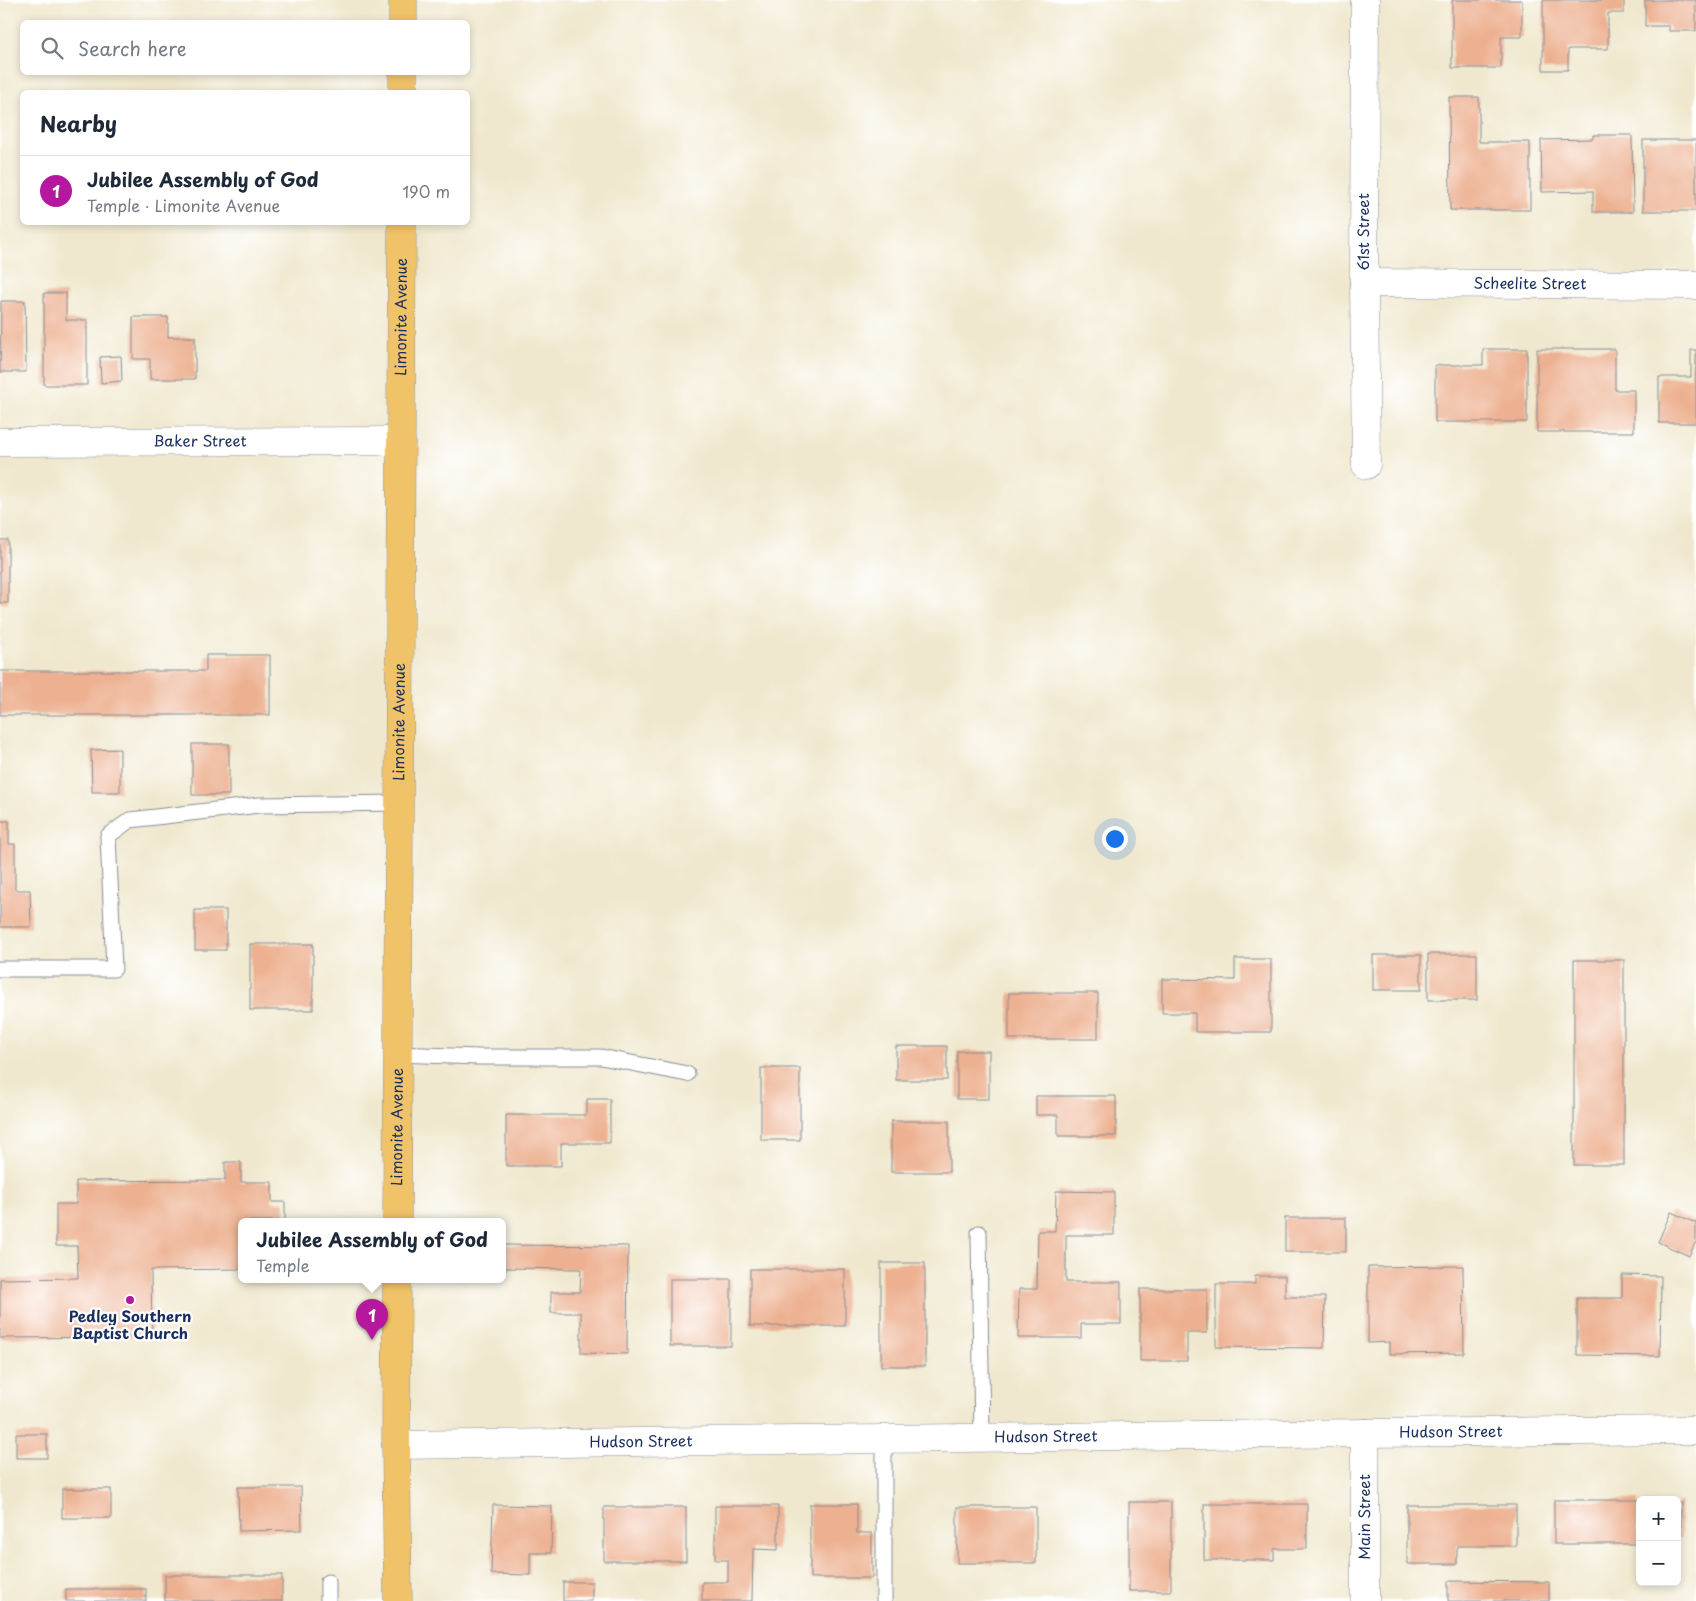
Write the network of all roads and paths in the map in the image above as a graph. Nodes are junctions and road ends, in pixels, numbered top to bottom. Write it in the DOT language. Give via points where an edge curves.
graph roads {
  1 [pos="404,0"];
  2 [pos="1365,0"];
  3 [pos="403,20"];
  4 [pos="403,75"];
  5 [pos="403,90"];
  6 [pos="402,225"];
  7 [pos="1364,283"];
  8 [pos="1696,285"];
  9 [pos="401,441"];
  10 [pos="0,442"];
  11 [pos="1366,465"];
  12 [pos="399,804"];
  13 [pos="0,968"];
  14 [pos="397,1054"];
  15 [pos="687,1074"];
  16 [pos="397,1218"];
  17 [pos="979,1233"];
  18 [pos="397,1283"];
  19 [pos="1696,1430"];
  20 [pos="1365,1433"];
  21 [pos="982,1438"];
  22 [pos="884,1439"];
  23 [pos="396,1445"];
  24 [pos="328,1582"];
  25 [pos="328,1601"];
  26 [pos="398,1601"];
  27 [pos="884,1601"];
  28 [pos="1365,1601"];
  1 -- 3 [label="main road"];
  2 -- 7 [label="street, 61st Street"];
  4 -- 5 [label="main road"];
  6 -- 9 [label="main road, Limonite Avenue"];
  7 -- 8 [label="street, Scheelite Street"];
  7 -- 11 [label="street, 61st Street"];
  9 -- 10 [label="street, Baker Street"];
  9 -- 12 [label="main road, Limonite Avenue"];
  12 -- 13 [label="lane" via="259,805 130,820 108,836 114,969"];
  12 -- 14 [label="main road, Limonite Avenue"];
  14 -- 15 [label="lane" via="601,1057"];
  14 -- 16 [label="main road, Limonite Avenue"];
  17 -- 21 [label="lane"];
  18 -- 23 [label="main road"];
  19 -- 20 [label="street, Hudson Street"];
  20 -- 21 [label="street, Hudson Street"];
  20 -- 28 [label="street, Main Street"];
  21 -- 22 [label="street, Hudson Street"];
  22 -- 23 [label="street, Hudson Street"];
  22 -- 27 [label="lane"];
  23 -- 26 [label="main road"];
  24 -- 25 [label="lane"];
}
